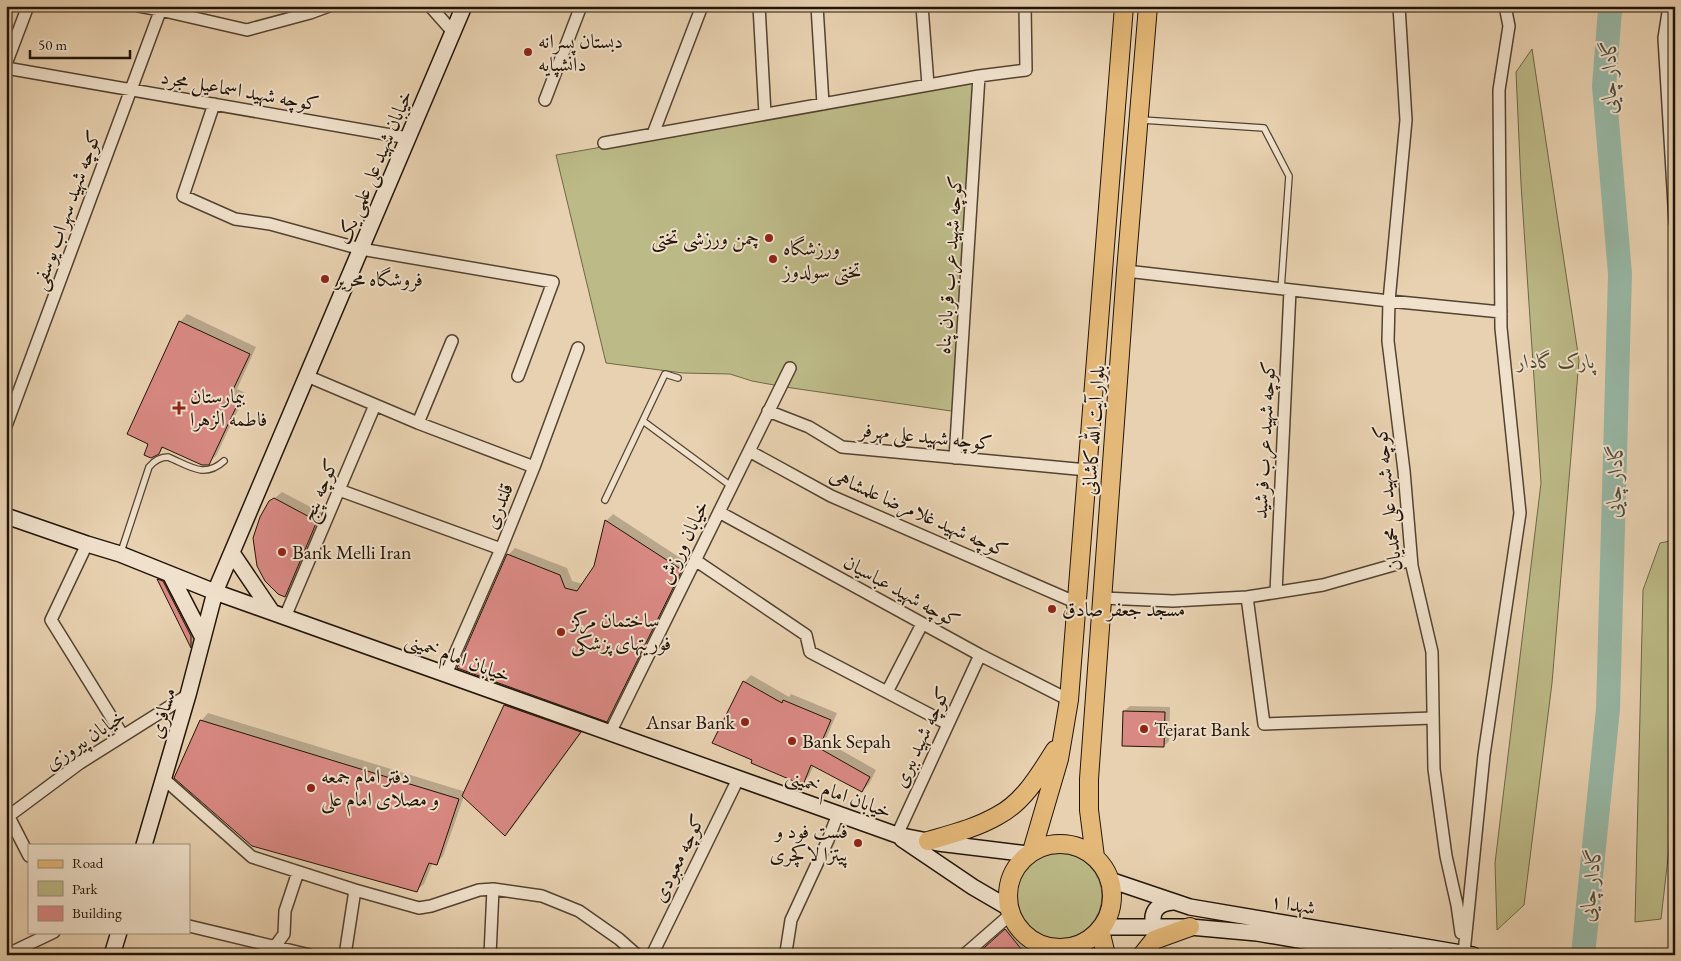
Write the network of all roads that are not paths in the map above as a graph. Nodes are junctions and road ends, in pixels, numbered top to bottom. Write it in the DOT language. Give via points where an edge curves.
graph roads {
  1 [pos="28,6"];
  2 [pos="139,6"];
  3 [pos="330,6"];
  4 [pos="430,6"];
  5 [pos="464,6"];
  6 [pos="581,6"];
  7 [pos="702,6"];
  8 [pos="760,6"];
  9 [pos="817,6"];
  10 [pos="922,6"];
  11 [pos="1025,6"];
  12 [pos="1124,6"];
  13 [pos="1148,6"];
  14 [pos="1399,6"];
  15 [pos="1505,6"];
  16 [pos="1669,6"];
  17 [pos="161,8"];
  18 [pos="308,10"];
  19 [pos="453,32"];
  20 [pos="6,64"];
  21 [pos="6,68"];
  22 [pos="979,76"];
  23 [pos="928,85"];
  24 [pos="130,90"];
  25 [pos="545,100"];
  26 [pos="214,104"];
  27 [pos="823,104"];
  28 [pos="765,114"];
  29 [pos="1138,119"];
  30 [pos="652,134"];
  31 [pos="408,138"];
  32 [pos="604,143"];
  33 [pos="1675,222"];
  34 [pos="361,249"];
  35 [pos="1126,271"];
  36 [pos="1286,289"];
  37 [pos="1389,301"];
  38 [pos="1501,312"];
  39 [pos="452,341"];
  40 [pos="578,348"];
  41 [pos="790,368"];
  42 [pos="307,376"];
  43 [pos="518,376"];
  44 [pos="678,378"];
  45 [pos="375,405"];
  46 [pos="768,412"];
  47 [pos="643,421"];
  48 [pos="418,423"];
  49 [pos="6,426"];
  50 [pos="749,451"];
  51 [pos="955,458"];
  52 [pos="224,461"];
  53 [pos="534,467"];
  54 [pos="1087,470"];
  55 [pos="731,486"];
  56 [pos="339,490"];
  57 [pos="605,500"];
  58 [pos="719,512"];
  59 [pos="6,516"];
  60 [pos="87,544"];
  61 [pos="501,549"];
  62 [pos="232,553"];
  63 [pos="120,554"];
  64 [pos="695,560"];
  65 [pos="1411,560"];
  66 [pos="171,576"];
  67 [pos="215,592"];
  68 [pos="1276,592"];
  69 [pos="1247,597"];
  70 [pos="1103,598"];
  71 [pos="1077,602"];
  72 [pos="279,615"];
  73 [pos="922,624"];
  74 [pos="203,638"];
  75 [pos="980,655"];
  76 [pos="1072,660"];
  77 [pos="1098,663"];
  78 [pos="446,674"];
  79 [pos="887,692"];
  80 [pos="188,695"];
  81 [pos="1069,700"];
  82 [pos="1433,718"];
  83 [pos="948,724"];
  84 [pos="610,732"];
  85 [pos="123,736"];
  86 [pos="1062,739"];
  87 [pos="164,778"];
  88 [pos="738,779"];
  89 [pos="838,814"];
  90 [pos="8,818"];
  91 [pos="897,835"];
  92 [pos="928,841"];
  93 [pos="144,844"];
  94 [pos="1030,852"];
  95 [pos="28,854"];
  96 [pos="1095,857"];
  97 [pos="298,872"];
  98 [pos="1110,880"];
  99 [pos="355,890"];
  100 [pos="493,890"];
  101 [pos="1173,902"];
  102 [pos="1010,911"];
  103 [pos="190,926"];
  104 [pos="1190,927"];
  105 [pos="1155,928"];
  106 [pos="1101,929"];
  107 [pos="50,934"];
  108 [pos="117,934"];
  109 [pos="1042,949"];
  110 [pos="272,951"];
  111 [pos="788,953"];
  112 [pos="1469,954"];
  113 [pos="6,955"];
  114 [pos="112,955"];
  115 [pos="310,955"];
  116 [pos="345,955"];
  117 [pos="490,955"];
  118 [pos="637,955"];
  119 [pos="652,955"];
  120 [pos="964,955"];
  121 [pos="1106,955"];
  122 [pos="1142,955"];
  123 [pos="1385,955"];
  1 -- 20 [label="street"];
  2 -- 17 [label="street"];
  3 -- 18 [label="street"];
  4 -- 19 [label="street"];
  5 -- 19 [label="main road, خیابان شهید علی علمی یک"];
  6 -- 25 [label="street"];
  7 -- 30 [label="street"];
  8 -- 28 [label="street"];
  9 -- 27 [label="street"];
  10 -- 23 [label="street"];
  11 -- 22 [label="street" via="1026,70"];
  12 -- 54 [label="main road, بلوار آیت الله کاشانی"];
  13 -- 29 [label="main road, بلوار آیت الله کاشانی"];
  14 -- 37 [label="street, کوچه شهید علی محمدیان" via="1406,120"];
  15 -- 38 [label="street" via="1509,26 1499,90"];
  16 -- 33 [label="street" via="1664,38"];
  17 -- 18 [label="street" via="247,30"];
  17 -- 24 [label="street, کوچه شهید سهراب یوسفی"];
  19 -- 31 [label="main road, خیابان شهید علی علمی یک"];
  21 -- 24 [label="street, کوچه شهید اسماعیل مجرد"];
  22 -- 23 [label="street"];
  22 -- 51 [label="street, کوچه شهید عرب قربان پناه"];
  23 -- 27 [label="street"];
  24 -- 26 [label="street, کوچه شهید اسماعیل مجرد"];
  24 -- 49 [label="street, کوچه شهید سهراب یوسفی"];
  26 -- 31 [label="street, کوچه شهید اسماعیل مجرد"];
  26 -- 34 [label="street" via="184,196 235,219 270,224"];
  27 -- 28 [label="street"];
  28 -- 30 [label="street"];
  29 -- 35 [label="main road, بلوار آیت الله کاشانی"];
  29 -- 36 [label="lane" via="1264,128 1289,176"];
  30 -- 32 [label="street"];
  31 -- 34 [label="main road, خیابان شهید علی علمی یک"];
  34 -- 42 [label="main road, خیابان شهید علی علمی یک"];
  34 -- 43 [label="street" via="553,282"];
  35 -- 36 [label="street"];
  35 -- 70 [label="main road, بلوار آیت الله کاشانی"];
  36 -- 37 [label="street"];
  36 -- 68 [label="street, کوچه شهید عرب فرشید"];
  37 -- 38 [label="street"];
  37 -- 65 [label="street, کوچه شهید علی محمدیان" via="1388,341"];
  38 -- 112 [label="street" via="1520,513 1484,755"];
  39 -- 48 [label="street"];
  40 -- 53 [label="street, قلندری"];
  41 -- 46 [label="street, خیابان ورزش"];
  42 -- 45 [label="street"];
  42 -- 62 [label="main road, خیابان شهید علی علمی یک"];
  44 -- 47 [label="lane" via="665,374"];
  45 -- 48 [label="street"];
  45 -- 56 [label="street, کوچه پنج"];
  46 -- 50 [label="street, خیابان ورزش"];
  46 -- 51 [label="street, کوچه شهید علی مهرفر" via="809,427 842,447"];
  47 -- 55 [label="lane"];
  47 -- 57 [label="lane"];
  48 -- 53 [label="street"];
  50 -- 55 [label="street, خیابان ورزش"];
  50 -- 71 [label="street, کوچه شهید غلامرضا علمشاهی" via="831,496"];
  51 -- 54 [label="street, کوچه شهید علی مهرفر"];
  52 -- 63 [label="lane" via="204,471 168,457 152,463"];
  53 -- 61 [label="street, قلندری"];
  54 -- 71 [label="main road, بلوار آیت الله کاشانی"];
  55 -- 58 [label="street, خیابان ورزش"];
  56 -- 61 [label="street"];
  56 -- 72 [label="street, کوچه پنج"];
  58 -- 64 [label="street, خیابان ورزش"];
  58 -- 73 [label="street, کوچه شهید عباسیان"];
  59 -- 60 [label="main road, خیابان امام خمینی"];
  60 -- 63 [label="main road, خیابان امام خمینی"];
  60 -- 85 [label="street" via="51,620"];
  61 -- 78 [label="street, قلندری"];
  62 -- 67 [label="main road, خیابان شهید علی علمی یک"];
  62 -- 72 [label="main road"];
  63 -- 66 [label="main road, خیابان امام خمینی"];
  64 -- 79 [label="street" via="806,635 810,652"];
  64 -- 84 [label="street, خیابان ورزش"];
  65 -- 68 [label="street" via="1323,585"];
  65 -- 82 [label="street, کوچه شهید علی محمدیان" via="1432,652"];
  66 -- 67 [label="main road, خیابان امام خمینی"];
  66 -- 74 [label="main road"];
  67 -- 72 [label="main road, خیابان امام خمینی"];
  67 -- 74 [label="main road, مسافری"];
  68 -- 69 [label="street"];
  69 -- 70 [label="street" via="1173,601"];
  69 -- 82 [label="street" via="1264,724"];
  70 -- 77 [label="main road, بلوار آیت الله کاشانی"];
  71 -- 76 [label="main road, بلوار آیت الله کاشانی"];
  72 -- 78 [label="main road, خیابان امام خمینی"];
  73 -- 75 [label="street, کوچه شهید عباسیان"];
  73 -- 79 [label="street"];
  74 -- 80 [label="main road, مسافری"];
  75 -- 81 [label="street, کوچه شهید عباسیان"];
  75 -- 83 [label="street, کوچه شهید ببری"];
  76 -- 77 [label="main road"];
  76 -- 81 [label="main road, بلوار آیت الله کاشانی"];
  77 -- 96 [label="main road, بلوار آیت الله کاشانی" via="1089,779"];
  78 -- 84 [label="main road, خیابان امام خمینی"];
  79 -- 83 [label="street"];
  80 -- 85 [label="street, خیابان پیروزی"];
  80 -- 87 [label="main road, مسافری"];
  81 -- 86 [label="main road, بلوار آیت الله کاشانی"];
  82 -- 112 [label="street, کوچه شهید علی محمدیان" via="1434,769 1446,856"];
  83 -- 91 [label="street, کوچه شهید ببری"];
  84 -- 88 [label="main road, خیابان امام خمینی"];
  85 -- 90 [label="street, خیابان پیروزی" via="80,763"];
  86 -- 92 [label="main road" via="1040,773 1017,801 999,816"];
  86 -- 94 [label="main road, بلوار آیت الله کاشانی" via="1059,759"];
  87 -- 93 [label="main road, مسافری"];
  87 -- 97 [label="street" via="252,857"];
  88 -- 89 [label="main road, خیابان امام خمینی"];
  88 -- 119 [label="street, کوچه معبودی"];
  89 -- 91 [label="main road, خیابان امام خمینی"];
  89 -- 111 [label="street" via="791,920"];
  90 -- 95 [label="street"];
  91 -- 92 [label="main road"];
  91 -- 102 [label="main road"];
  92 -- 94 [label="main road"];
  94 -- 96 [label="main road" via="1045,846 1065,844"];
  94 -- 102 [label="main road" via="1013,872 1007,896"];
  96 -- 98 [label="main road"];
  97 -- 99 [label="street"];
  97 -- 110 [label="street" via="285,911 284,934"];
  98 -- 101 [label="main road, شهدا ۱"];
  98 -- 106 [label="main road" via="1112,904"];
  99 -- 100 [label="street" via="419,908 478,890"];
  99 -- 116 [label="street"];
  100 -- 117 [label="street"];
  100 -- 118 [label="street" via="542,896 580,911"];
  101 -- 105 [label="main road" via="1164,902 1154,911 1152,920"];
  101 -- 112 [label="main road, شهدا ۱" via="1190,908"];
  102 -- 109 [label="main road" via="1021,932"];
  102 -- 120 [label="street"];
  103 -- 110 [label="street"];
  104 -- 105 [label="main road, شهدا ۱"];
  104 -- 122 [label="main road" via="1154,940"];
  104 -- 123 [label="main road, شهدا ۱" via="1257,933"];
  105 -- 106 [label="main road, شهدا ۱"];
  106 -- 109 [label="main road" via="1077,946"];
  106 -- 121 [label="main road"];
  107 -- 113 [label="street"];
  108 -- 114 [label="main road"];
  110 -- 115 [label="street"];
}
